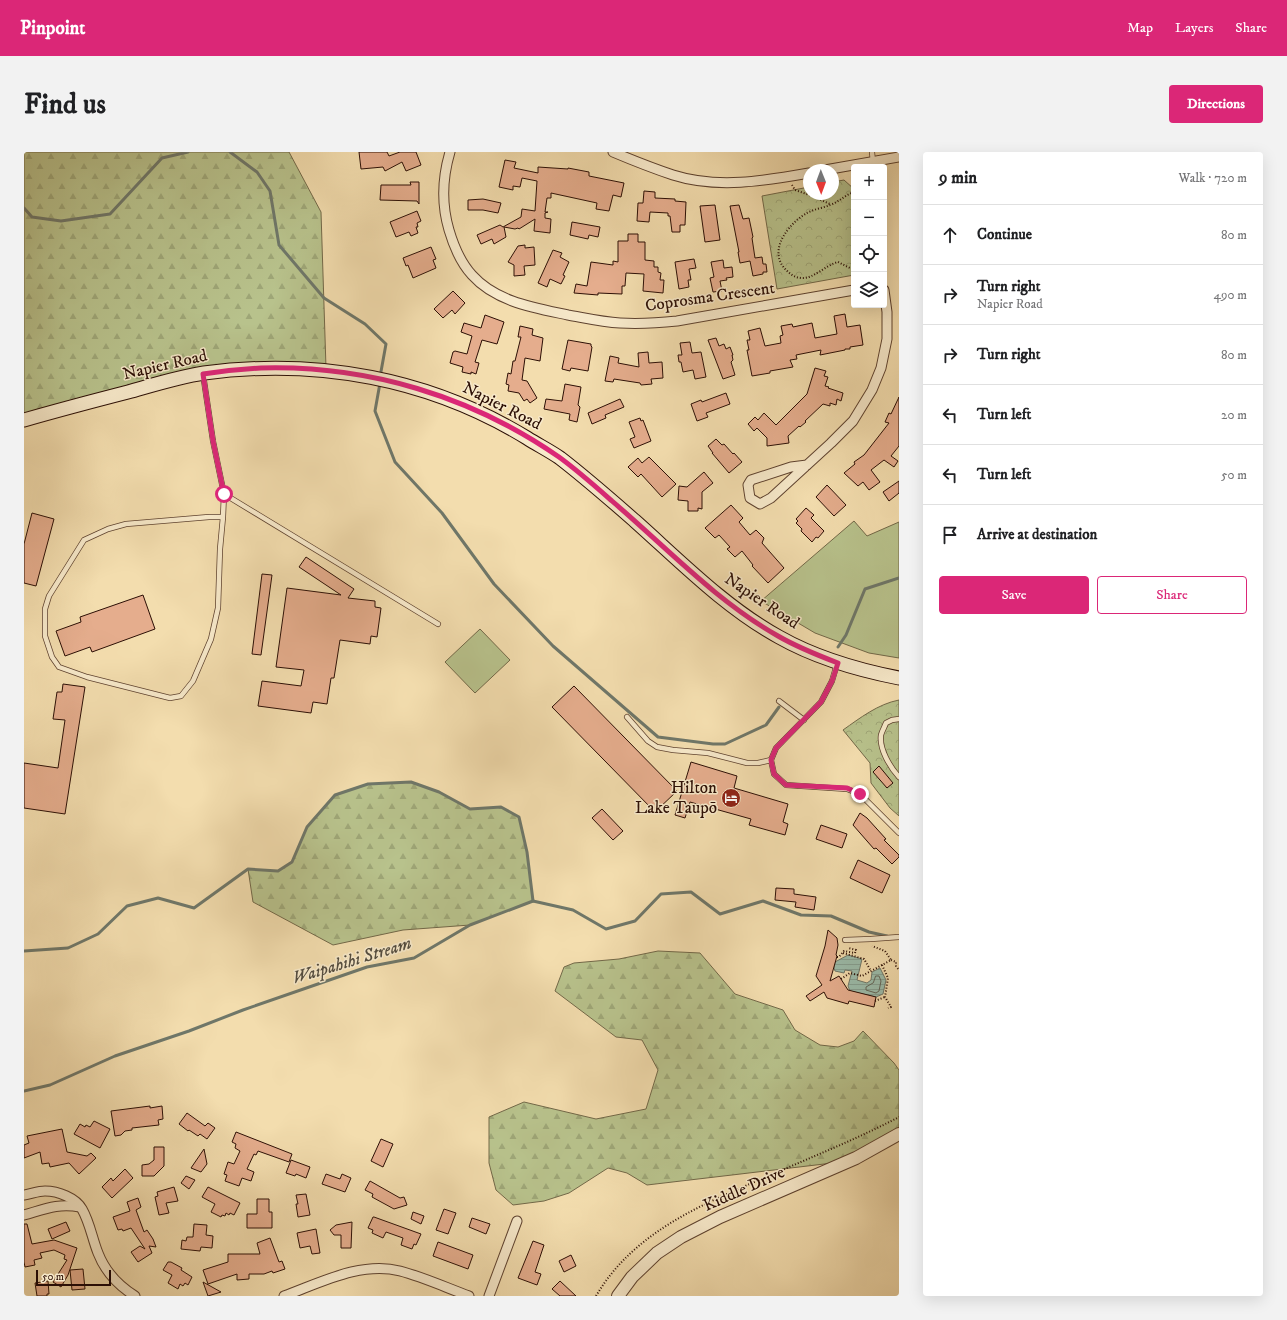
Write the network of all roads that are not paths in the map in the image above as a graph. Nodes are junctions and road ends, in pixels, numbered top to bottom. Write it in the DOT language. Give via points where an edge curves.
graph roads {
  1 [pos="450,152"];
  2 [pos="612,152"];
  3 [pos="872,152"];
  4 [pos="899,157"];
  5 [pos="873,162"];
  6 [pos="866,164"];
  7 [pos="851,167"];
  8 [pos="839,168"];
  9 [pos="803,174"];
  10 [pos="851,291"];
  11 [pos="886,308"];
  12 [pos="203,374"];
  13 [pos="24,420"];
  14 [pos="807,464"];
  15 [pos="224,494"];
  16 [pos="223,517"];
  17 [pos="438,624"];
  18 [pos="838,663"];
  19 [pos="899,678"];
  20 [pos="779,701"];
  21 [pos="627,717"];
  22 [pos="899,719"];
  23 [pos="804,720"];
  24 [pos="771,760"];
  25 [pos="899,777"];
  26 [pos="899,833"];
  27 [pos="899,937"];
  28 [pos="845,940"];
  29 [pos="899,1134"];
  30 [pos="24,1196"];
  31 [pos="82,1208"];
  32 [pos="24,1215"];
  33 [pos="517,1221"];
  34 [pos="135,1296"];
  35 [pos="284,1296"];
  36 [pos="470,1296"];
  37 [pos="489,1296"];
  38 [pos="618,1296"];
  1 -- 10 [label="street, Coprosma Crescent" via="445,167 443,200 445,217 461,263 490,291 516,302 600,321 659,323"];
  2 -- 9 [label="street" via="673,175 704,181 757,181"];
  3 -- 5 [label="lane"];
  4 -- 5 [label="street"];
  5 -- 6 [label="street"];
  7 -- 8 [label="street"];
  11 -- 14 [label="street" via="887,339 881,368 872,390 853,420"];
  12 -- 13 [label="main road, Napier Road" via="166,381"];
  12 -- 15 [label="lane"];
  12 -- 18 [label="main road, Napier Road" via="260,368 323,370 407,385 446,397 480,412 559,457 712,590 754,622 795,645"];
  14 -- 14 [label="street" via="771,498 760,504 750,498 748,485 751,480"];
  15 -- 16 [label="lane"];
  15 -- 17 [label="lane"];
  16 -- 16 [label="lane" via="218,608 211,639 193,681 181,696 170,698 86,677 60,667 52,656 45,636 45,609 49,596 84,540 126,524 209,516"];
  18 -- 19 [label="main road, Napier Road"];
  18 -- 23 [label="lane" via="821,702"];
  20 -- 23 [label="lane"];
  21 -- 24 [label="lane" via="658,747 708,753 747,764"];
  22 -- 25 [label="lane" via="886,723 881,735 883,750"];
  23 -- 24 [label="lane" via="776,748"];
  24 -- 26 [label="lane" via="774,774 786,785 847,788 860,794"];
  27 -- 28 [label="lane"];
  29 -- 38 [label="street, Kiddle Drive" via="856,1158 720,1217 681,1237 657,1254 632,1277"];
  30 -- 31 [label="street" via="44,1191 61,1194"];
  31 -- 32 [label="street" via="54,1206"];
  31 -- 34 [label="street" via="98,1254 124,1289"];
  33 -- 37 [label="street"];
  35 -- 36 [label="street" via="344,1274 378,1269 399,1271"];
}
